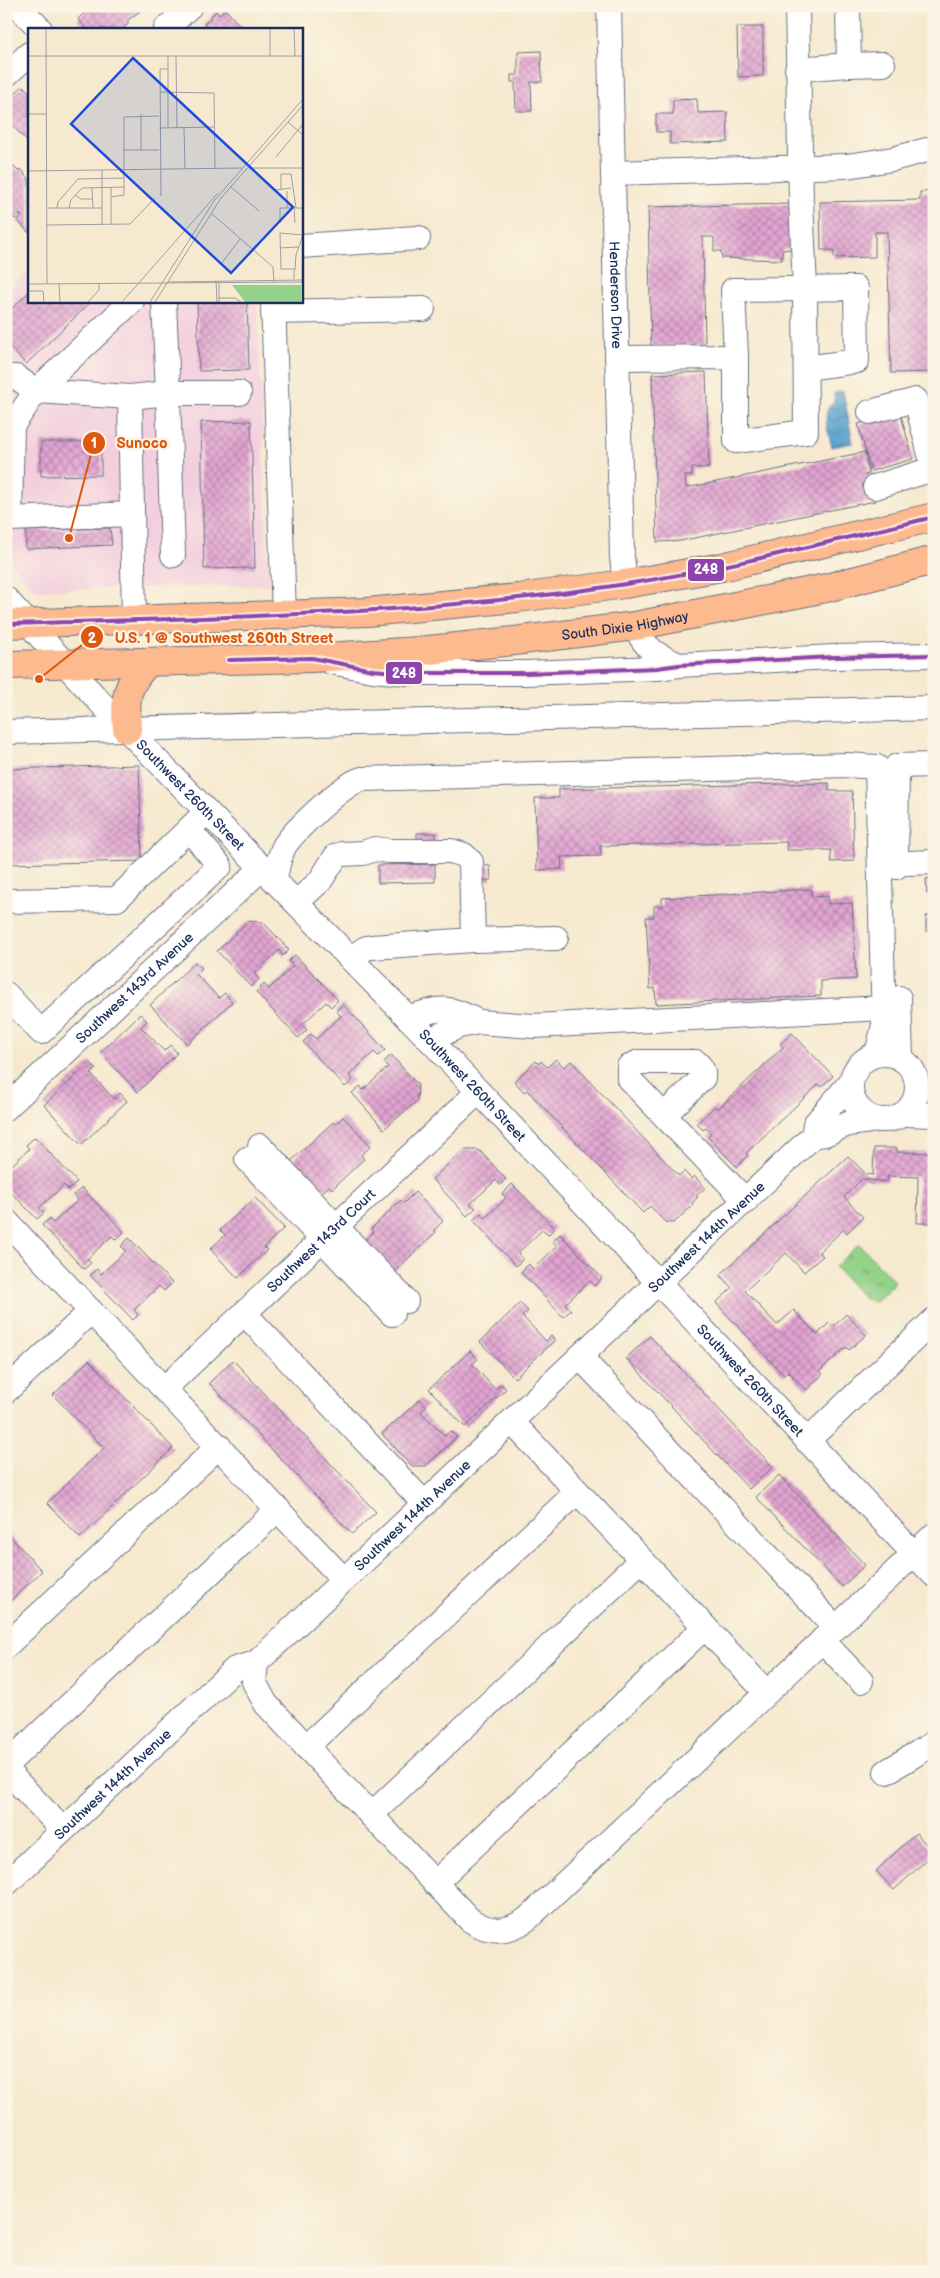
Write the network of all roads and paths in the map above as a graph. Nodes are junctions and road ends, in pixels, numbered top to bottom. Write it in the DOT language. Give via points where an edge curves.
graph roads {
  1 [pos="18,6"];
  2 [pos="190,6"];
  3 [pos="609,6"];
  4 [pos="797,6"];
  5 [pos="848,6"];
  6 [pos="39,28"];
  7 [pos="167,28"];
  8 [pos="28,55"];
  9 [pos="882,64"];
  10 [pos="849,65"];
  11 [pos="798,68"];
  12 [pos="6,75"];
  13 [pos="934,148"];
  14 [pos="800,168"];
  15 [pos="614,173"];
  16 [pos="418,238"];
  17 [pos="302,246"];
  18 [pos="805,288"];
  19 [pos="131,302"];
  20 [pos="164,302"];
  21 [pos="273,307"];
  22 [pos="423,309"];
  23 [pos="736,357"];
  24 [pos="617,358"];
  25 [pos="806,368"];
  26 [pos="6,376"];
  27 [pos="36,391"];
  28 [pos="168,393"];
  29 [pos="240,393"];
  30 [pos="130,396"];
  31 [pos="870,412"];
  32 [pos="13,420"];
  33 [pos="934,470"];
  34 [pos="875,487"];
  35 [pos="132,514"];
  36 [pos="934,517"];
  37 [pos="8,519"];
  38 [pos="173,555"];
  39 [pos="934,560"];
  40 [pos="625,584"];
  41 [pos="6,599"];
  42 [pos="284,615"];
  43 [pos="134,620"];
  44 [pos="17,624"];
  45 [pos="635,626"];
  46 [pos="934,655"];
  47 [pos="312,658"];
  48 [pos="148,662"];
  49 [pos="65,664"];
  50 [pos="6,665"];
  51 [pos="680,665"];
  52 [pos="934,708"];
  53 [pos="126,729"];
  54 [pos="6,732"];
  55 [pos="934,765"];
  56 [pos="887,767"];
  57 [pos="207,810"];
  58 [pos="189,830"];
  59 [pos="934,862"];
  60 [pos="888,863"];
  61 [pos="269,873"];
  62 [pos="6,901"];
  63 [pos="297,902"];
  64 [pos="556,938"];
  65 [pos="473,940"];
  66 [pos="350,958"];
  67 [pos="6,994"];
  68 [pos="884,1008"];
  69 [pos="408,1018"];
  70 [pos="480,1022"];
  71 [pos="430,1040"];
  72 [pos="877,1054"];
  73 [pos="901,1059"];
  74 [pos="850,1083"];
  75 [pos="925,1087"];
  76 [pos="478,1092"];
  77 [pos="6,1108"];
  78 [pos="905,1114"];
  79 [pos="664,1115"];
  80 [pos="934,1115"];
  81 [pos="877,1120"];
  82 [pos="813,1136"];
  83 [pos="254,1153"];
  84 [pos="746,1201"];
  85 [pos="6,1221"];
  86 [pos="329,1233"];
  87 [pos="659,1284"];
  88 [pos="399,1307"];
  89 [pos="91,1310"];
  90 [pos="244,1313"];
  91 [pos="934,1320"];
  92 [pos="580,1357"];
  93 [pos="164,1389"];
  94 [pos="6,1391"];
  95 [pos="512,1422"];
  96 [pos="807,1441"];
  97 [pos="219,1446"];
  98 [pos="577,1492"];
  99 [pos="426,1504"];
  100 [pos="278,1509"];
  101 [pos="934,1535"];
  102 [pos="914,1554"];
  103 [pos="641,1560"];
  104 [pos="934,1575"];
  105 [pos="344,1580"];
  106 [pos="705,1627"];
  107 [pos="828,1634"];
  108 [pos="6,1646"];
  109 [pos="256,1663"];
  110 [pos="861,1681"];
  111 [pos="766,1692"];
  112 [pos="934,1743"];
  113 [pos="306,1747"];
  114 [pos="6,1765"];
  115 [pos="6,1770"];
  116 [pos="886,1772"];
  117 [pos="370,1815"];
  118 [pos="63,1830"];
  119 [pos="434,1883"];
  120 [pos="6,1884"];
  1 -- 6 [label="street"];
  2 -- 7 [label="street"];
  3 -- 15 [label="street, Henderson Drive"];
  4 -- 11 [label="street"];
  5 -- 10 [label="street"];
  8 -- 12 [label="street"];
  9 -- 10 [label="street"];
  10 -- 11 [label="street"];
  11 -- 14 [label="street"];
  13 -- 14 [label="street" via="868,163"];
  14 -- 15 [label="street"];
  14 -- 18 [label="street"];
  15 -- 24 [label="street, Henderson Drive"];
  16 -- 17 [label="street"];
  18 -- 23 [label="street" via="734,290"];
  18 -- 25 [label="street"];
  18 -- 25 [label="street" via="856,288 857,352 857,361"];
  19 -- 27 [label="street"];
  20 -- 28 [label="street"];
  21 -- 22 [label="street"];
  21 -- 42 [label="street"];
  23 -- 24 [label="street"];
  23 -- 25 [label="street" via="736,441 806,432"];
  24 -- 40 [label="street, Henderson Drive"];
  26 -- 27 [label="street" via="16,377"];
  27 -- 30 [label="street"];
  27 -- 32 [label="street"];
  28 -- 29 [label="street"];
  28 -- 30 [label="street"];
  28 -- 38 [label="street"];
  30 -- 35 [label="street"];
  31 -- 33 [label="street" via="916,400"];
  32 -- 37 [label="street"];
  33 -- 34 [label="street"];
  35 -- 37 [label="street"];
  35 -- 43 [label="street"];
  36 -- 40 [label="highway" via="722,567"];
  39 -- 45 [label="highway, South Dixie Highway" via="826,588"];
  40 -- 42 [label="highway" via="438,607"];
  40 -- 45 [label="highway"];
  41 -- 44 [label="street, Southwest 260th Street"];
  42 -- 43 [label="highway"];
  43 -- 44 [label="highway"];
  44 -- 49 [label="street, Southwest 260th Street"];
  45 -- 47 [label="highway, South Dixie Highway" via="426,650"];
  45 -- 51 [label="street" via="642,642 650,650"];
  46 -- 51 [label="street"];
  47 -- 48 [label="highway, South Dixie Highway"];
  47 -- 51 [label="street" via="407,673 526,673"];
  48 -- 49 [label="highway, South Dixie Highway"];
  48 -- 53 [label="highway" via="128,688 125,698"];
  49 -- 50 [label="highway, South Dixie Highway"];
  49 -- 53 [label="street, Southwest 260th Street"];
  52 -- 53 [label="street"];
  53 -- 54 [label="street"];
  53 -- 57 [label="street, Southwest 260th Street"];
  55 -- 56 [label="street"];
  56 -- 60 [label="street"];
  56 -- 61 [label="street" via="847,765 354,780 292,837"];
  57 -- 58 [label="street"];
  57 -- 61 [label="street, Southwest 260th Street"];
  58 -- 62 [label="street" via="118,899"];
  58 -- 67 [label="street" via="220,866 41,1032"];
  59 -- 60 [label="street"];
  60 -- 68 [label="street"];
  60 -- 73 [label="street"];
  61 -- 63 [label="street, Southwest 260th Street"];
  61 -- 77 [label="street, Southwest 143rd Avenue"];
  63 -- 65 [label="street" via="320,881 336,856 375,849 451,851 472,862"];
  63 -- 66 [label="street, Southwest 260th Street"];
  64 -- 65 [label="street"];
  65 -- 66 [label="street" via="366,948"];
  66 -- 69 [label="street, Southwest 260th Street"];
  68 -- 70 [label="street" via="534,1026"];
  68 -- 72 [label="street" via="884,1033"];
  69 -- 70 [label="street" via="435,1008 460,1012"];
  69 -- 71 [label="street, Southwest 260th Street"];
  70 -- 71 [label="street" via="459,1026"];
  71 -- 76 [label="street, Southwest 260th Street"];
  72 -- 73 [label="street"];
  72 -- 74 [label="street" via="859,1064"];
  73 -- 75 [label="street"];
  74 -- 81 [label="street" via="859,1110"];
  74 -- 82 [label="street, Southwest 144th Avenue" via="816,1124"];
  75 -- 78 [label="street"];
  76 -- 86 [label="street, Southwest 143rd Court"];
  76 -- 87 [label="street, Southwest 260th Street"];
  78 -- 80 [label="street"];
  78 -- 81 [label="street" via="896,1119"];
  79 -- 84 [label="street"];
  81 -- 82 [label="street, Southwest 144th Avenue" via="848,1124"];
  82 -- 84 [label="street, Southwest 144th Avenue"];
  83 -- 86 [label="street"];
  84 -- 87 [label="street, Southwest 144th Avenue"];
  85 -- 89 [label="street"];
  86 -- 88 [label="street"];
  86 -- 90 [label="street, Southwest 143rd Court"];
  87 -- 92 [label="street, Southwest 144th Avenue"];
  87 -- 96 [label="street, Southwest 260th Street"];
  89 -- 93 [label="street"];
  89 -- 94 [label="street"];
  90 -- 93 [label="street, Southwest 143rd Court"];
  90 -- 99 [label="street"];
  91 -- 96 [label="street"];
  92 -- 95 [label="street, Southwest 144th Avenue"];
  92 -- 107 [label="street"];
  93 -- 97 [label="street"];
  95 -- 98 [label="street"];
  95 -- 99 [label="street, Southwest 144th Avenue"];
  96 -- 102 [label="street, Southwest 260th Street"];
  97 -- 100 [label="street"];
  97 -- 108 [label="street"];
  98 -- 103 [label="street"];
  98 -- 113 [label="street"];
  99 -- 105 [label="street, Southwest 144th Avenue"];
  100 -- 105 [label="street"];
  100 -- 114 [label="street"];
  101 -- 102 [label="street"];
  102 -- 104 [label="street, Southwest 260th Street"];
  102 -- 107 [label="street"];
  103 -- 106 [label="street"];
  103 -- 117 [label="street"];
  105 -- 109 [label="street, Southwest 144th Avenue"];
  106 -- 111 [label="street"];
  106 -- 119 [label="street"];
  107 -- 110 [label="street"];
  107 -- 111 [label="street"];
  109 -- 113 [label="street" via="254,1682 260,1696"];
  109 -- 118 [label="street, Southwest 144th Avenue" via="235,1668"];
  111 -- 119 [label="street" via="518,1925 502,1930 477,1925"];
  112 -- 116 [label="street"];
  113 -- 117 [label="street"];
  115 -- 118 [label="street"];
  117 -- 119 [label="street"];
  118 -- 120 [label="street, Southwest 144th Avenue"];
}
